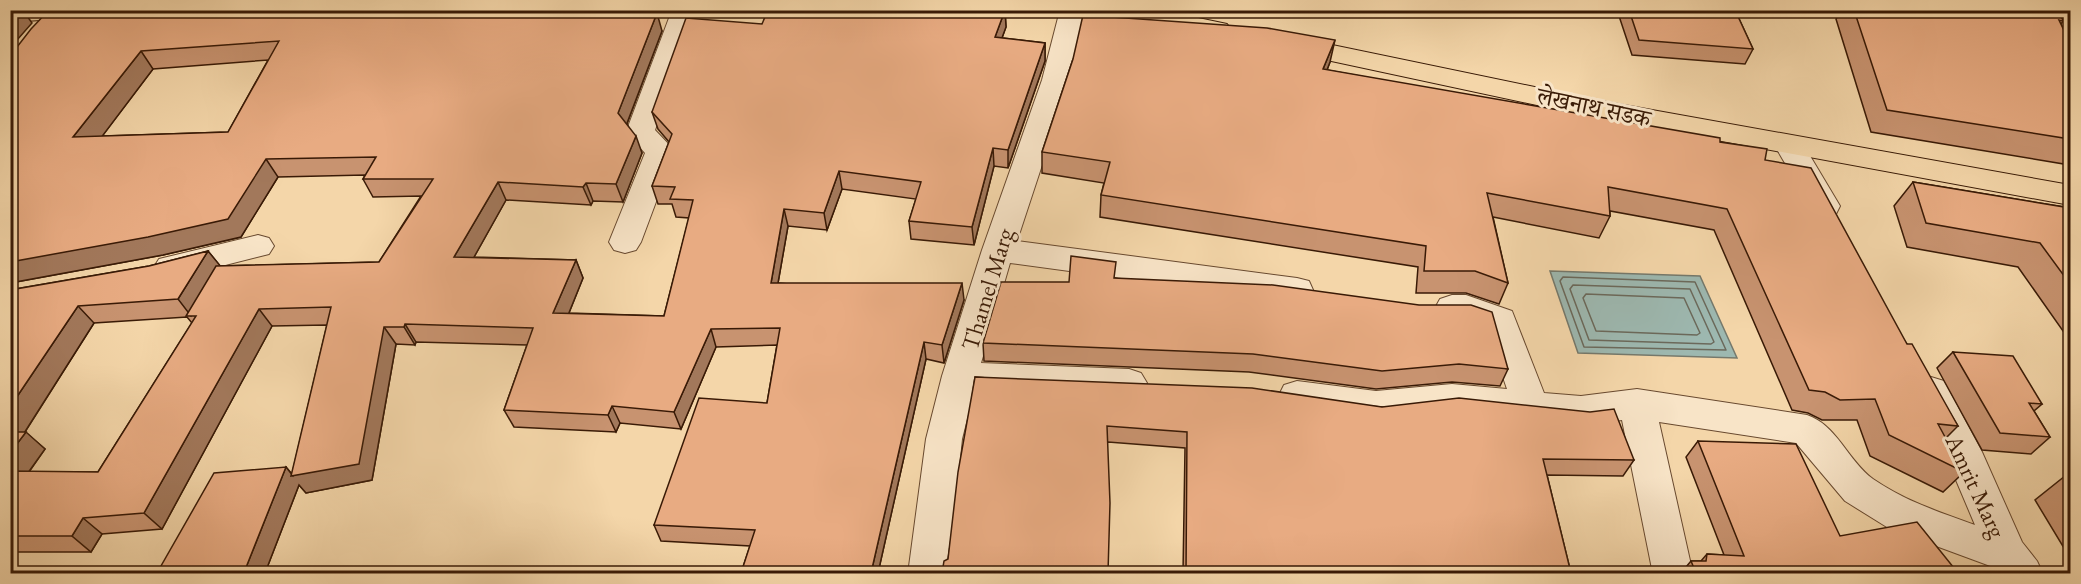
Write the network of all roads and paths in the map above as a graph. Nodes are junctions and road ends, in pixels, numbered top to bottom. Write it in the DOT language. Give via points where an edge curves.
graph roads {
  1 [pos="685,10"];
  2 [pos="1073,10"];
  3 [pos="1119,10"];
  4 [pos="67,11"];
  5 [pos="10,14"];
  6 [pos="33,39"];
  7 [pos="1790,146"];
  8 [pos="2070,195"];
  9 [pos="1843,236"];
  10 [pos="626,242"];
  11 [pos="258,246"];
  12 [pos="998,250"];
  13 [pos="140,273"];
  14 [pos="1332,296"];
  15 [pos="1423,308"];
  16 [pos="1914,360"];
  17 [pos="960,376"];
  18 [pos="1157,384"];
  19 [pos="1261,390"];
  20 [pos="1637,404"];
  21 [pos="1531,406"];
  22 [pos="2015,564"];
  23 [pos="928,573"];
  24 [pos="1673,573"];
  1 -- 10 [label="street" via="640,132 660,151"];
  2 -- 12 [label="street, Thamel Marg" via="1056,80"];
  3 -- 7 [label="main road, लेखनाथ सडक"];
  4 -- 5 [label="main road"];
  4 -- 6 [label="street"];
  7 -- 8 [label="main road, लेखनाथ सडक"];
  7 -- 9 [label="street"];
  11 -- 13 [label="street"];
  12 -- 14 [label="street"];
  12 -- 17 [label="street, Thamel Marg"];
  15 -- 21 [label="street" via="1466,308 1500,320"];
  16 -- 22 [label="street, Amrit Marg" via="1963,452"];
  17 -- 18 [label="street"];
  17 -- 23 [label="street, Thamel Marg" via="944,439"];
  19 -- 21 [label="street" via="1376,406 1452,398"];
  20 -- 21 [label="street" via="1581,411"];
  20 -- 22 [label="street" via="1807,430 1858,489 1904,517"];
  20 -- 24 [label="street"];
}
